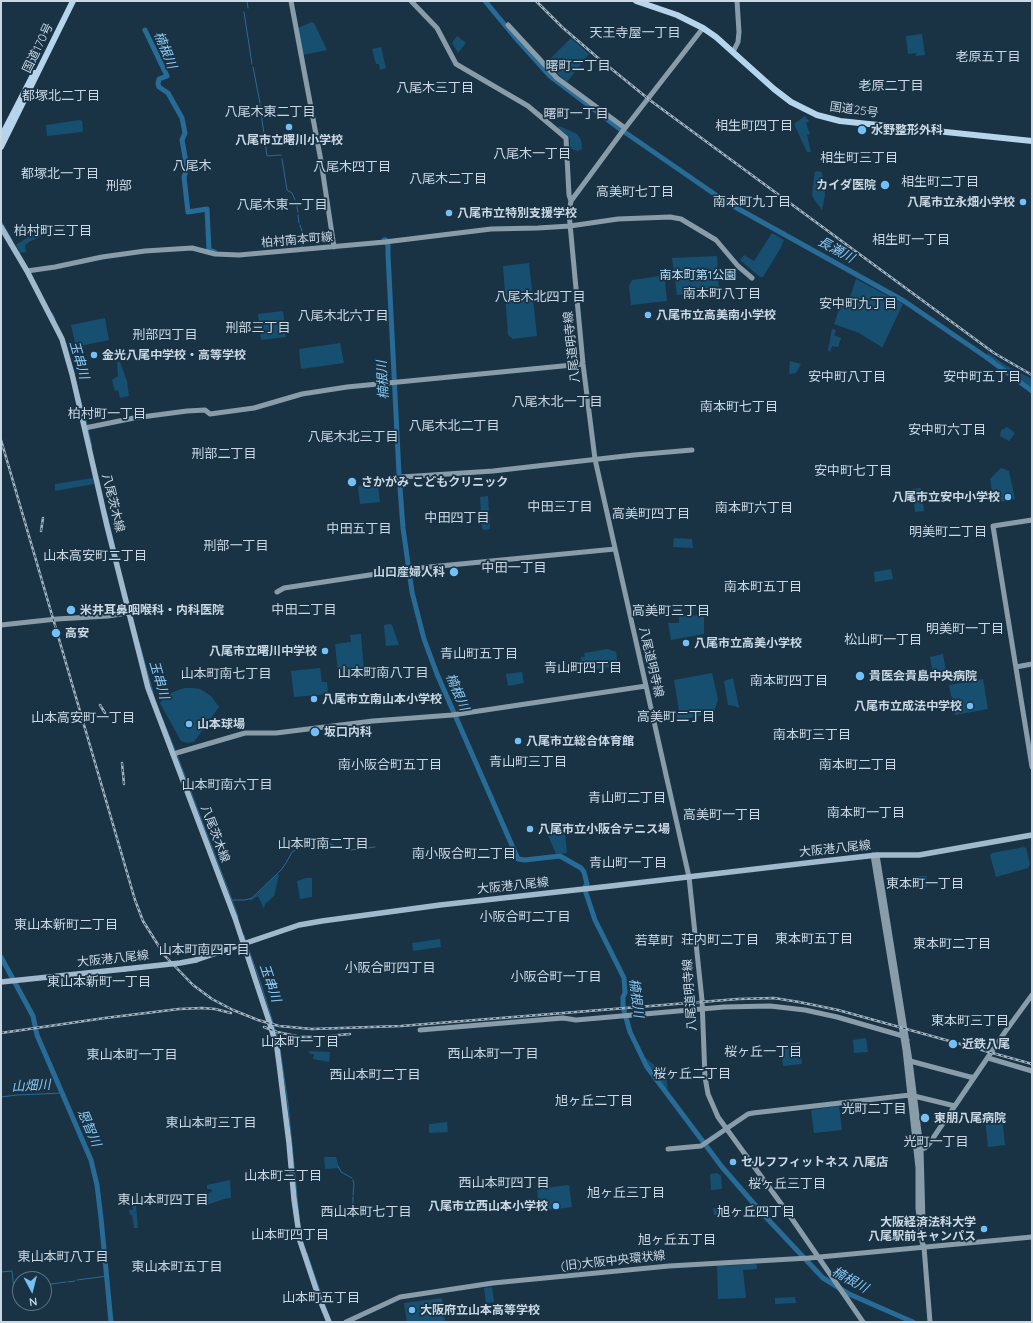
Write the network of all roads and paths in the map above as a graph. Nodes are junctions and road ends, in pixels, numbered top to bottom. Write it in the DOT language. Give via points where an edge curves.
graph roads {
  1 [pos="70,1"];
  2 [pos="74,1"];
  3 [pos="290,1"];
  4 [pos="411,1"];
  5 [pos="636,1"];
  6 [pos="736,1"];
  7 [pos="508,25"];
  8 [pos="703,28"];
  9 [pos="733,52"];
  10 [pos="625,128"];
  11 [pos="1,137"];
  12 [pos="1032,141"];
  13 [pos="1,147"];
  14 [pos="571,200"];
  15 [pos="570,226"];
  16 [pos="1,227"];
  17 [pos="334,247"];
  18 [pos="27,271"];
  19 [pos="752,278"];
  20 [pos="583,364"];
  21 [pos="86,428"];
  22 [pos="692,450"];
  23 [pos="595,459"];
  24 [pos="396,479"];
  25 [pos="1032,520"];
  26 [pos="616,549"];
  27 [pos="277,592"];
  28 [pos="128,613"];
  29 [pos="1,625"];
  30 [pos="1032,664"];
  31 [pos="1016,667"];
  32 [pos="646,686"];
  33 [pos="175,754"];
  34 [pos="1032,767"];
  35 [pos="1032,835"];
  36 [pos="875,855"];
  37 [pos="690,877"];
  38 [pos="246,943"];
  39 [pos="1,982"];
  40 [pos="1032,995"];
  41 [pos="702,1009"];
  42 [pos="420,1030"];
  43 [pos="903,1036"];
  44 [pos="907,1040"];
  45 [pos="988,1058"];
  46 [pos="910,1061"];
  47 [pos="1032,1071"];
  48 [pos="974,1077"];
  49 [pos="912,1095"];
  50 [pos="955,1106"];
  51 [pos="726,1129"];
  52 [pos="668,1149"];
  53 [pos="918,1149"];
  54 [pos="1032,1237"];
  55 [pos="924,1247"];
  56 [pos="818,1258"];
  57 [pos="329,1322"];
  58 [pos="346,1322"];
  59 [pos="862,1322"];
  60 [pos="930,1322"];
  1 -- 11 [label="highway, 国道170号"];
  2 -- 13 [label="highway, 国道170号"];
  3 -- 17 [label="street" via="321,161"];
  4 -- 14 [label="street, 八尾道明寺線" via="437,28 456,64 528,106 566,138"];
  5 -- 8 [label="highway, 国道25号" via="677,15"];
  6 -- 9 [label="street" via="739,32"];
  7 -- 10 [label="street" via="556,78"];
  8 -- 9 [label="highway, 国道25号"];
  8 -- 10 [label="street"];
  9 -- 12 [label="highway, 国道25号" via="791,102 828,118"];
  10 -- 14 [label="street"];
  14 -- 15 [label="street, 八尾道明寺線"];
  15 -- 17 [label="street, 柏村南本町線" via="491,229"];
  15 -- 19 [label="street, 柏村南本町線" via="633,218 677,218 716,240"];
  15 -- 20 [label="street, 八尾道明寺線"];
  16 -- 18 [label="main road, 八尾茨木線"];
  17 -- 18 [label="street, 柏村南本町線" via="234,255 215,254 192,248 145,251 102,256"];
  18 -- 21 [label="main road, 八尾茨木線" via="62,339"];
  20 -- 21 [label="street" via="347,387 302,394 254,408 210,414 205,410 186,411"];
  20 -- 23 [label="street, 八尾道明寺線"];
  21 -- 28 [label="main road, 八尾茨木線"];
  22 -- 23 [label="street"];
  23 -- 24 [label="street" via="488,472"];
  23 -- 26 [label="street, 八尾道明寺線"];
  25 -- 31 [label="street" via="992,526"];
  26 -- 27 [label="street" via="408,569 284,588"];
  26 -- 32 [label="street, 八尾道明寺線"];
  28 -- 29 [label="street"];
  28 -- 33 [label="main road, 八尾茨木線" via="148,688"];
  30 -- 31 [label="street"];
  31 -- 34 [label="street"];
  32 -- 33 [label="street" via="452,715 373,721 276,733 245,733"];
  32 -- 37 [label="street, 八尾道明寺線"];
  33 -- 38 [label="main road, 八尾茨木線"];
  35 -- 36 [label="main road, 大阪港八尾線" via="919,855"];
  36 -- 37 [label="main road, 大阪港八尾線"];
  36 -- 43 [label="street"];
  36 -- 44 [label="street"];
  37 -- 38 [label="main road, 大阪港八尾線" via="322,921 297,926"];
  37 -- 41 [label="street, 八尾道明寺線"];
  38 -- 39 [label="main road, 大阪港八尾線, bridge" via="180,963"];
  38 -- 57 [label="main road, 八尾茨木線" via="276,1048 286,1112 300,1241"];
  40 -- 45 [label="street"];
  41 -- 42 [label="street"];
  41 -- 43 [label="street" via="748,1005 798,1008"];
  41 -- 51 [label="street, 八尾道明寺線" via="708,1094"];
  43 -- 44 [label="street"];
  43 -- 49 [label="street"];
  44 -- 46 [label="street"];
  45 -- 47 [label="street"];
  45 -- 48 [label="street"];
  46 -- 48 [label="street"];
  46 -- 49 [label="street"];
  48 -- 50 [label="street"];
  49 -- 50 [label="street"];
  49 -- 51 [label="street" via="753,1113"];
  49 -- 53 [label="street"];
  50 -- 53 [label="street" via="929,1144"];
  51 -- 52 [label="street" via="701,1146"];
  51 -- 56 [label="street, 八尾道明寺線"];
  53 -- 55 [label="street" via="918,1203"];
  54 -- 55 [label="street, (旧)大阪中央環状線"];
  55 -- 56 [label="street, (旧)大阪中央環状線"];
  55 -- 60 [label="street"];
  56 -- 58 [label="street, (旧)大阪中央環状線" via="669,1266 493,1283 400,1297"];
  56 -- 59 [label="street, 八尾道明寺線"];
}
